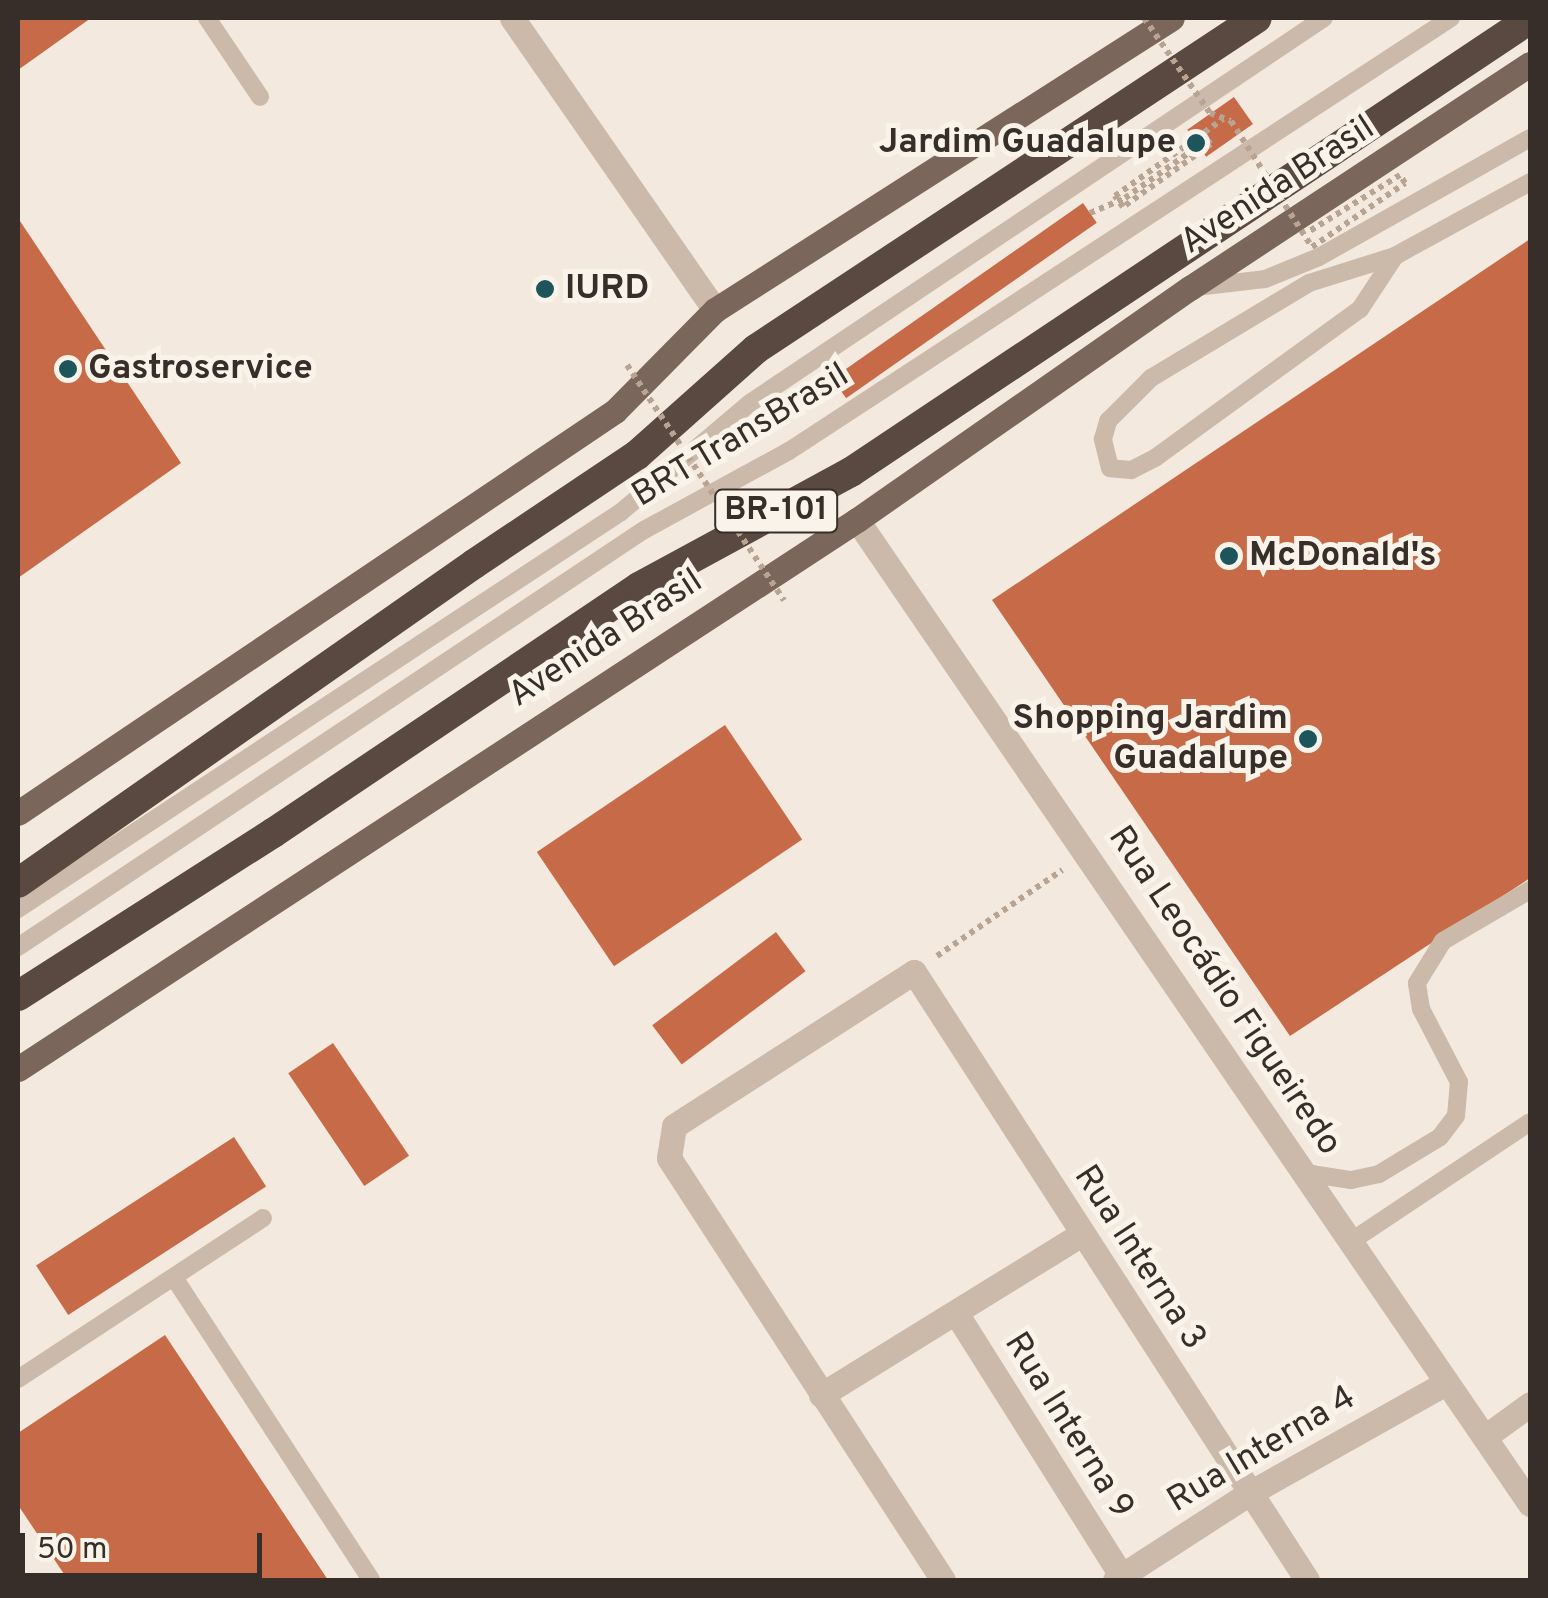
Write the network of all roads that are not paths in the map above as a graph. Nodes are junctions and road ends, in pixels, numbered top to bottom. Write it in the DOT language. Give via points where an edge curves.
graph roads {
  1 [pos="207,18"];
  2 [pos="512,18"];
  3 [pos="1172,18"];
  4 [pos="1257,18"];
  5 [pos="1324,18"];
  6 [pos="1451,18"];
  7 [pos="1530,19"];
  8 [pos="1530,64"];
  9 [pos="260,97"];
  10 [pos="1530,138"];
  11 [pos="1530,182"];
  12 [pos="1395,256"];
  13 [pos="1190,288"];
  14 [pos="715,310"];
  15 [pos="856,520"];
  16 [pos="18,814"];
  17 [pos="18,884"];
  18 [pos="1530,890"];
  19 [pos="18,909"];
  20 [pos="18,948"];
  21 [pos="18,996"];
  22 [pos="18,1069"];
  23 [pos="1530,1122"];
  24 [pos="1305,1173"];
  25 [pos="262,1218"];
  26 [pos="1082,1234"];
  27 [pos="1350,1242"];
  28 [pos="176,1279"];
  29 [pos="956,1313"];
  30 [pos="18,1379"];
  31 [pos="1446,1383"];
  32 [pos="821,1395"];
  33 [pos="1530,1404"];
  34 [pos="1486,1436"];
  35 [pos="1248,1494"];
  36 [pos="1530,1504"];
  37 [pos="1119,1579"];
  38 [pos="371,1580"];
  39 [pos="943,1580"];
  40 [pos="1308,1580"];
  1 -- 9 [label="lane"];
  2 -- 14 [label="street"];
  3 -- 14 [label="main road"];
  4 -- 17 [label="highway" via="756,349 637,455"];
  5 -- 19 [label="lane, BRT TransBrasil" via="750,402 621,512"];
  6 -- 20 [label="lane, BRT TransBrasil" via="789,451 644,530"];
  7 -- 21 [label="highway, Avenida Brasil / BR-101" via="851,472 639,588"];
  8 -- 13 [label="main road, Avenida Brasil"];
  10 -- 13 [label="lane" via="1320,257 1264,279"];
  11 -- 12 [label="lane"];
  12 -- 12 [label="lane" via="1309,283 1152,378 1108,421 1103,439 1110,468 1130,470 1155,458 1360,309"];
  13 -- 15 [label="main road, Avenida Brasil"];
  14 -- 16 [label="main road" via="615,411"];
  15 -- 22 [label="main road, Avenida Brasil"];
  15 -- 24 [label="street, Rua Leocádio Figueiredo"];
  18 -- 24 [label="lane" via="1444,941 1417,983 1421,1010 1460,1082 1456,1116 1440,1137 1379,1174 1351,1180"];
  23 -- 27 [label="lane"];
  24 -- 27 [label="street, Rua Leocádio Figueiredo"];
  25 -- 28 [label="lane"];
  26 -- 29 [label="street, Rua Interna 9"];
  26 -- 32 [label="street, Rua Interna 3" via="914,972 674,1126 669,1141 674,1171"];
  26 -- 35 [label="street, Rua Interna 3"];
  27 -- 31 [label="street, Rua Leocádio Figueiredo"];
  28 -- 30 [label="lane"];
  28 -- 38 [label="lane"];
  29 -- 32 [label="street, Rua Interna 9"];
  29 -- 37 [label="street, Rua Interna 9"];
  31 -- 34 [label="street, Rua Leocádio Figueiredo"];
  31 -- 35 [label="street, Rua Interna 4"];
  32 -- 39 [label="street"];
  33 -- 34 [label="street"];
  34 -- 36 [label="street, Rua Leocádio Figueiredo"];
  35 -- 37 [label="street, Rua Interna 4"];
  35 -- 40 [label="street, Rua Interna 3"];
}
